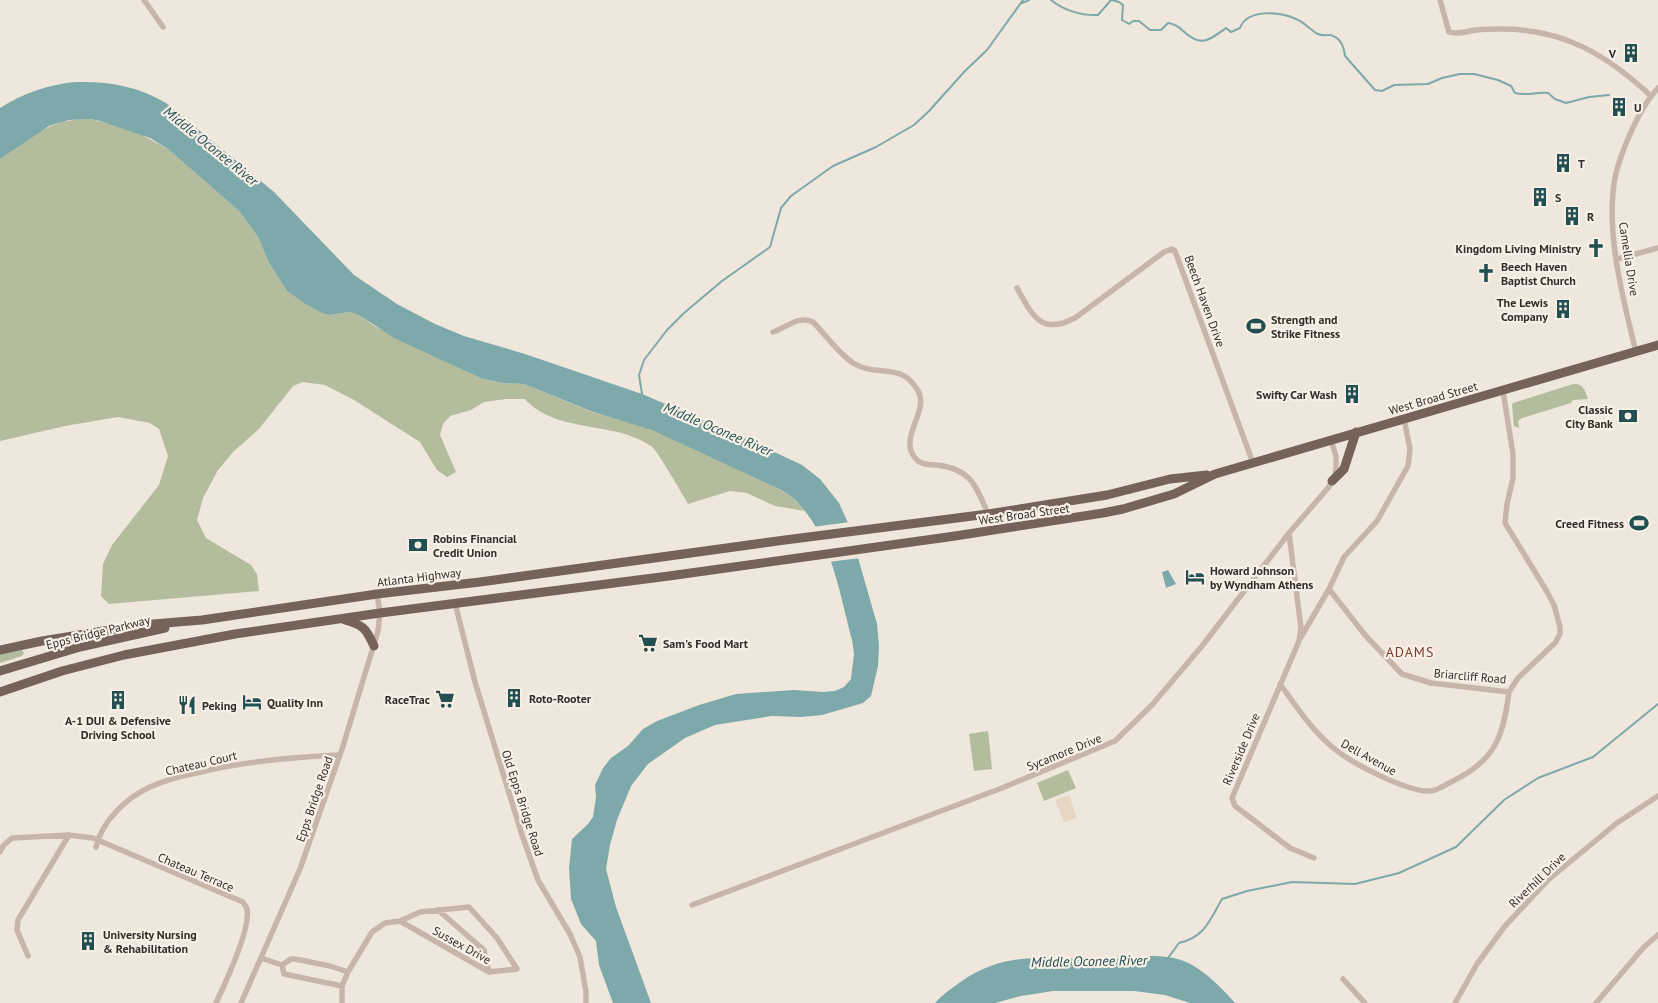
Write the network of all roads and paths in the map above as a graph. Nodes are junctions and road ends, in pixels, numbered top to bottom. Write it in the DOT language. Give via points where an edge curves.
graph roads {
  1 [pos="144,0"];
  2 [pos="1440,0"];
  3 [pos="163,27"];
  4 [pos="1658,88"];
  5 [pos="1651,96"];
  6 [pos="1658,248"];
  7 [pos="1617,260"];
  8 [pos="1017,288"];
  9 [pos="773,332"];
  10 [pos="1658,345"];
  11 [pos="1636,352"];
  12 [pos="1503,391"];
  13 [pos="1404,419"];
  14 [pos="1356,432"];
  15 [pos="1331,440"];
  16 [pos="1253,463"];
  17 [pos="1215,474"];
  18 [pos="1332,482"];
  19 [pos="1054,504"];
  20 [pos="988,514"];
  21 [pos="1057,522"];
  22 [pos="842,533"];
  23 [pos="1289,533"];
  24 [pos="1329,589"];
  25 [pos="377,594"];
  26 [pos="456,603"];
  27 [pos="380,612"];
  28 [pos="340,618"];
  29 [pos="202,620"];
  30 [pos="1299,641"];
  31 [pos="374,646"];
  32 [pos="0,650"];
  33 [pos="0,671"];
  34 [pos="1280,684"];
  35 [pos="0,692"];
  36 [pos="1509,692"];
  37 [pos="340,755"];
  38 [pos="1658,796"];
  39 [pos="69,835"];
  40 [pos="98,840"];
  41 [pos="96,847"];
  42 [pos="0,852"];
  43 [pos="1314,858"];
  44 [pos="692,905"];
  45 [pos="438,910"];
  46 [pos="400,921"];
  47 [pos="1658,936"];
  48 [pos="28,956"];
  49 [pos="261,958"];
  50 [pos="282,966"];
  51 [pos="348,972"];
  52 [pos="489,972"];
  53 [pos="1343,979"];
  54 [pos="342,986"];
  55 [pos="216,1003"];
  56 [pos="241,1003"];
  57 [pos="342,1003"];
  58 [pos="586,1003"];
  59 [pos="1365,1003"];
  60 [pos="1455,1003"];
  61 [pos="1596,1003"];
  1 -- 3 [label="street"];
  2 -- 5 [label="street" via="1449,32 1504,29 1566,39 1617,67"];
  4 -- 5 [label="street, Camellia Drive"];
  5 -- 7 [label="street, Camellia Drive" via="1637,119 1615,176 1611,215"];
  6 -- 7 [label="street"];
  7 -- 11 [label="street, Camellia Drive"];
  8 -- 16 [label="street, Beech Haven Drive" via="1029,311 1041,322 1061,324 1075,318 1164,252 1175,251"];
  9 -- 20 [label="street" via="799,319 807,319 853,362 910,379 921,402 910,437 914,456 923,464 950,467 968,476"];
  10 -- 11 [label="main road, West Broad Street"];
  11 -- 12 [label="main road, West Broad Street"];
  12 -- 13 [label="main road, West Broad Street"];
  12 -- 36 [label="street, Briarcliff Road" via="1513,454 1513,478 1505,523 1554,605 1560,628 1554,643 1518,678"];
  13 -- 14 [label="main road, West Broad Street"];
  13 -- 24 [label="street" via="1410,450 1408,466 1384,512 1344,557"];
  14 -- 15 [label="main road, West Broad Street"];
  14 -- 18 [label="main road" via="1344,470"];
  15 -- 16 [label="main road, West Broad Street"];
  15 -- 18 [label="street" via="1336,462"];
  16 -- 17 [label="main road, West Broad Street"];
  17 -- 19 [label="main road, West Broad Street" via="1170,479"];
  17 -- 21 [label="main road, West Broad Street" via="1174,494 1123,509"];
  18 -- 23 [label="street, Sycamore Drive"];
  19 -- 20 [label="main road, West Broad Street"];
  19 -- 21 [label="main road"];
  20 -- 22 [label="main road, West Broad Street"];
  21 -- 26 [label="main road, West Broad Street"];
  22 -- 25 [label="main road, Atlanta Highway"];
  23 -- 30 [label="street, Riverside Drive" via="1301,628"];
  23 -- 44 [label="street, Sycamore Drive" via="1202,646 1152,705 1115,741 993,791"];
  24 -- 30 [label="street, Riverside Drive"];
  24 -- 36 [label="street, Briarcliff Road" via="1365,635 1402,674 1431,683"];
  25 -- 27 [label="street, Epps Bridge Road"];
  25 -- 29 [label="main road, Atlanta Highway"];
  26 -- 27 [label="main road"];
  26 -- 58 [label="street, Old Epps Bridge Road" via="475,682 538,880 580,957"];
  27 -- 28 [label="main road"];
  27 -- 31 [label="street, Epps Bridge Road"];
  28 -- 31 [label="main road" via="362,625"];
  28 -- 35 [label="main road" via="124,655"];
  29 -- 32 [label="main road, Atlanta Highway" via="133,627"];
  29 -- 33 [label="main road, Epps Bridge Parkway" via="80,647"];
  30 -- 34 [label="street, Riverside Drive"];
  31 -- 37 [label="street, Epps Bridge Road"];
  34 -- 36 [label="street, Dell Avenue" via="1332,748 1401,786 1432,791 1470,773 1490,754 1506,715"];
  34 -- 43 [label="street, Riverside Drive" via="1232,798 1235,806 1290,848"];
  37 -- 40 [label="street, Chateau Court" via="234,764 150,786 110,818"];
  37 -- 49 [label="street, Epps Bridge Road" via="300,869"];
  38 -- 60 [label="street, Riverhill Drive" via="1617,823 1548,880 1505,926 1477,964"];
  39 -- 40 [label="street, Chateau Terrace"];
  39 -- 42 [label="street, Chateau Terrace" via="12,838"];
  39 -- 48 [label="street" via="18,920 17,930"];
  40 -- 41 [label="street, Chateau Court"];
  40 -- 55 [label="street, Chateau Terrace" via="243,902 247,909 246,924"];
  45 -- 46 [label="street, Sussex Drive" via="420,912"];
  45 -- 52 [label="street" via="484,950"];
  45 -- 52 [label="street, Sussex Drive" via="469,907 497,938 517,969"];
  46 -- 51 [label="street, Sussex Drive" via="385,923 372,932"];
  46 -- 52 [label="street, Sussex Drive"];
  47 -- 61 [label="street" via="1644,947"];
  49 -- 50 [label="street"];
  49 -- 56 [label="street, Epps Bridge Road"];
  50 -- 51 [label="street" via="295,959"];
  50 -- 54 [label="street" via="284,974"];
  51 -- 54 [label="street, Sussex Drive"];
  53 -- 59 [label="street"];
  54 -- 57 [label="street"];
}
